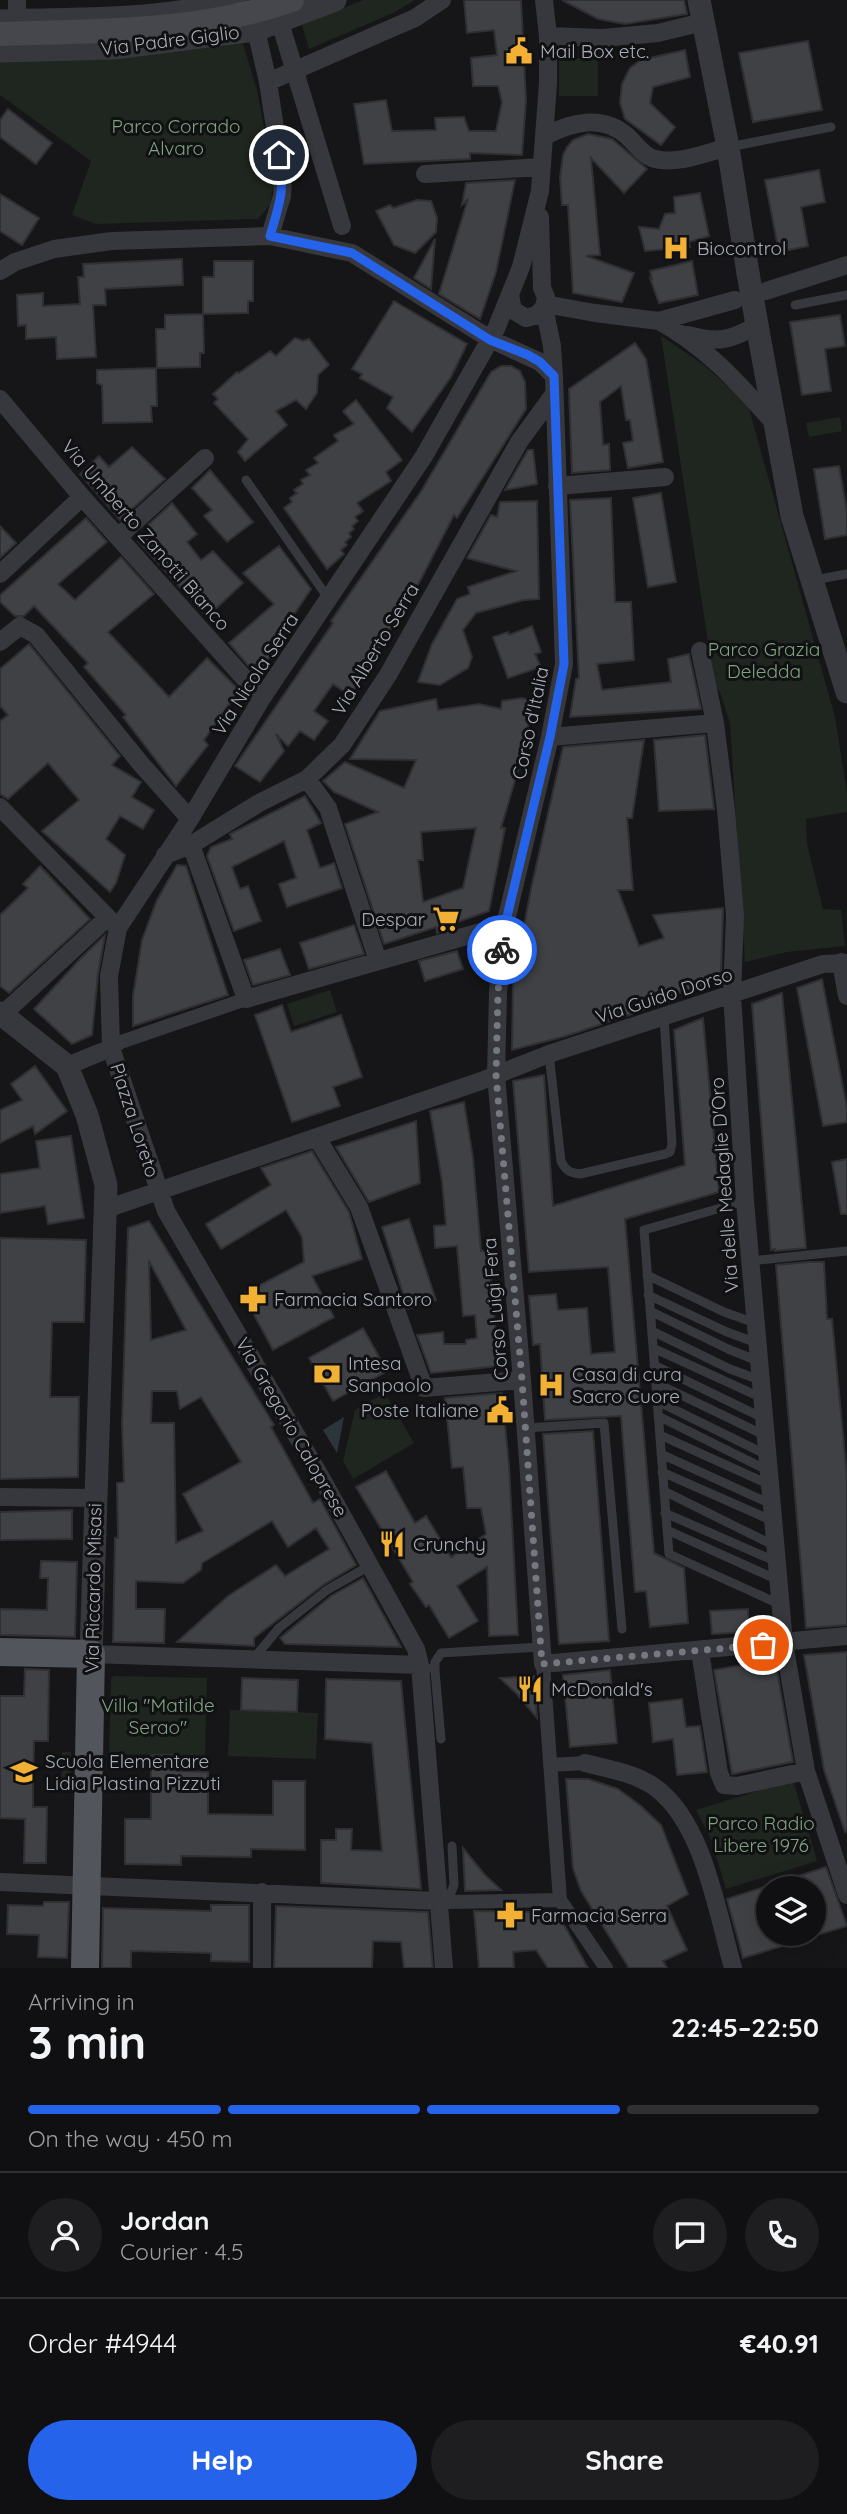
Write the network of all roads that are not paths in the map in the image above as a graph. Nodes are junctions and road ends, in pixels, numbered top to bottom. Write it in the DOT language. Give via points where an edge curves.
graph roads {
  1 [pos="236,0"];
  2 [pos="335,0"];
  3 [pos="442,0"];
  4 [pos="544,0"];
  5 [pos="283,3"];
  6 [pos="701,11"];
  7 [pos="8,19"];
  8 [pos="43,19"];
  9 [pos="256,30"];
  10 [pos="548,36"];
  11 [pos="44,50"];
  12 [pos="0,51"];
  13 [pos="268,82"];
  14 [pos="831,127"];
  15 [pos="545,136"];
  16 [pos="728,147"];
  17 [pos="542,167"];
  18 [pos="425,174"];
  19 [pos="540,191"];
  20 [pos="270,236"];
  21 [pos="352,253"];
  22 [pos="847,265"];
  23 [pos="0,271"];
  24 [pos="542,288"];
  25 [pos="766,291"];
  26 [pos="511,292"];
  27 [pos="847,295"];
  28 [pos="735,300"];
  29 [pos="795,305"];
  30 [pos="544,307"];
  31 [pos="659,321"];
  32 [pos="757,325"];
  33 [pos="680,332"];
  34 [pos="490,340"];
  35 [pos="554,376"];
  36 [pos="554,394"];
  37 [pos="0,399"];
  38 [pos="775,424"];
  39 [pos="205,458"];
  40 [pos="665,477"];
  41 [pos="246,480"];
  42 [pos="557,486"];
  43 [pos="82,497"];
  44 [pos="118,537"];
  45 [pos="0,574"];
  46 [pos="847,574"];
  47 [pos="812,580"];
  48 [pos="329,600"];
  49 [pos="7,630"];
  50 [pos="700,651"];
  51 [pos="847,692"];
  52 [pos="262,698"];
  53 [pos="715,723"];
  54 [pos="550,737"];
  55 [pos="307,779"];
  56 [pos="0,807"];
  57 [pos="190,819"];
  58 [pos="191,845"];
  59 [pos="164,855"];
  60 [pos="113,923"];
  61 [pos="505,925"];
  62 [pos="377,961"];
  63 [pos="844,962"];
  64 [pos="732,994"];
  65 [pos="847,996"];
  66 [pos="246,999"];
  67 [pos="1,1014"];
  68 [pos="664,1017"];
  69 [pos="111,1048"];
  70 [pos="549,1054"];
  71 [pos="67,1066"];
  72 [pos="496,1075"];
  73 [pos="317,1138"];
  74 [pos="159,1192"];
  75 [pos="746,1201"];
  76 [pos="106,1209"];
  77 [pos="847,1251"];
  78 [pos="750,1261"];
  79 [pos="647,1275"];
  80 [pos="648,1295"];
  81 [pos="650,1311"];
  82 [pos="755,1323"];
  83 [pos="652,1331"];
  84 [pos="653,1348"];
  85 [pos="758,1352"];
  86 [pos="654,1365"];
  87 [pos="522,1380"];
  88 [pos="760,1380"];
  89 [pos="656,1383"];
  90 [pos="762,1398"];
  91 [pos="657,1401"];
  92 [pos="658,1416"];
  93 [pos="764,1418"];
  94 [pos="526,1428"];
  95 [pos="660,1435"];
  96 [pos="661,1454"];
  97 [pos="768,1462"];
  98 [pos="662,1472"];
  99 [pos="664,1491"];
  100 [pos="0,1497"];
  101 [pos="95,1498"];
  102 [pos="772,1512"];
  103 [pos="666,1513"];
  104 [pos="667,1530"];
  105 [pos="777,1563"];
  106 [pos="371,1565"];
  107 [pos="779,1604"];
  108 [pos="622,1629"];
  109 [pos="847,1636"];
  110 [pos="784,1643"];
  111 [pos="700,1651"];
  112 [pos="0,1652"];
  113 [pos="91,1654"];
  114 [pos="542,1656"];
  115 [pos="253,1659"];
  116 [pos="427,1668"];
  117 [pos="441,1739"];
  118 [pos="585,1763"];
  119 [pos="550,1765"];
  120 [pos="806,1770"];
  121 [pos="452,1846"];
  122 [pos="0,1882"];
  123 [pos="86,1884"];
  124 [pos="261,1892"];
  125 [pos="847,1895"];
  126 [pos="560,1900"];
  127 [pos="442,1901"];
  128 [pos="85,1968"];
  129 [pos="262,1968"];
  130 [pos="444,1968"];
  131 [pos="606,1968"];
  132 [pos="733,1968"];
  1 -- 8 [label="street, Via Padre Giglio" via="124,17"];
  2 -- 9 [label="street, Via Padre Giglio"];
  3 -- 13 [label="street" via="415,18"];
  4 -- 10 [label="street"];
  5 -- 7 [label="main road, bridge" via="215,20 121,31"];
  5 -- 21 [label="street, bridge"];
  6 -- 10 [label="street" via="658,33"];
  6 -- 16 [label="street"];
  7 -- 8 [label="street, Via Padre Giglio"];
  8 -- 11 [label="street"];
  9 -- 11 [label="street, Via Padre Giglio" via="114,48"];
  9 -- 13 [label="street"];
  10 -- 15 [label="street"];
  11 -- 12 [label="street, Via Padre Giglio"];
  13 -- 20 [label="street" via="283,180"];
  14 -- 16 [label="lane"];
  15 -- 16 [label="street" via="566,125 597,122 625,134 650,158 668,161"];
  15 -- 17 [label="street"];
  16 -- 32 [label="street, bridge"];
  17 -- 18 [label="street"];
  17 -- 19 [label="street"];
  19 -- 24 [label="street"];
  19 -- 26 [label="street, Via Nicola Serra"];
  20 -- 21 [label="street"];
  20 -- 23 [label="street" via="113,241 54,249"];
  21 -- 34 [label="street"];
  22 -- 25 [label="street"];
  24 -- 26 [label="street" via="527,281"];
  24 -- 30 [label="street"];
  26 -- 30 [label="street" via="513,310 523,317 537,315"];
  26 -- 34 [label="street, Via Nicola Serra"];
  27 -- 29 [label="lane"];
  28 -- 31 [label="street"];
  30 -- 31 [label="street"];
  30 -- 35 [label="street, Corso d'Italia"];
  31 -- 33 [label="street"];
  32 -- 33 [label="street" via="720,341"];
  32 -- 38 [label="street"];
  33 -- 38 [label="street" via="738,381"];
  34 -- 35 [label="street" via="528,355"];
  34 -- 48 [label="street, Via Nicola Serra" via="424,456"];
  35 -- 36 [label="street, Corso d'Italia"];
  36 -- 42 [label="street, Corso d'Italia"];
  36 -- 55 [label="street, Via Alberto Serra" via="519,442 362,716 342,745"];
  37 -- 43 [label="street, Via Umberto Zanotti Bianco"];
  38 -- 47 [label="street" via="792,516"];
  39 -- 44 [label="street"];
  40 -- 42 [label="street"];
  41 -- 48 [label="lane"];
  42 -- 54 [label="street, Corso d'Italia" via="564,664"];
  43 -- 44 [label="street, Via Umberto Zanotti Bianco"];
  43 -- 45 [label="street"];
  44 -- 52 [label="street, Via Umberto Zanotti Bianco"];
  46 -- 47 [label="lane"];
  47 -- 51 [label="street"];
  48 -- 52 [label="street, Via Nicola Serra"];
  49 -- 57 [label="street" via="36,635"];
  50 -- 53 [label="street, Via delle Medaglie D'Oro"];
  52 -- 57 [label="street, Via Nicola Serra"];
  53 -- 54 [label="street"];
  53 -- 64 [label="street, Via delle Medaglie D'Oro" via="735,915"];
  54 -- 61 [label="street, Corso d'Italia"];
  55 -- 58 [label="street, Via Alberto Serra"];
  55 -- 62 [label="street" via="328,808"];
  56 -- 60 [label="street"];
  57 -- 59 [label="street, Via Nicola Serra"];
  58 -- 59 [label="street, Via Alberto Serra"];
  58 -- 66 [label="street"];
  59 -- 60 [label="street, Via Nicola Serra"];
  60 -- 67 [label="street"];
  60 -- 69 [label="street, Via Nicola Serra"];
  61 -- 62 [label="street"];
  61 -- 72 [label="street, Corso d'Italia"];
  62 -- 66 [label="street"];
  63 -- 64 [label="street, Via Guido Dorso" via="823,964"];
  63 -- 65 [label="street"];
  64 -- 68 [label="street, Via Guido Dorso"];
  64 -- 75 [label="street, Via delle Medaglie D'Oro"];
  66 -- 69 [label="street, Piazza Loreto"];
  67 -- 71 [label="street"];
  68 -- 70 [label="street, Via Guido Dorso"];
  68 -- 70 [label="lane" via="670,1152 626,1158 580,1174 569,1172 561,1161"];
  69 -- 71 [label="street, Piazza Loreto"];
  69 -- 74 [label="street, Piazza Loreto"];
  70 -- 72 [label="street, Via Guido Dorso"];
  71 -- 76 [label="street" via="92,1130 106,1185"];
  72 -- 73 [label="street, Via Guido Dorso"];
  72 -- 87 [label="street, Corso Luigi Fera"];
  73 -- 74 [label="street, Via Guido Dorso"];
  73 -- 87 [label="street" via="359,1208 424,1388"];
  74 -- 76 [label="street, Piazza Loreto"];
  74 -- 106 [label="street, Via Gregorio Caloprese"];
  75 -- 78 [label="street, Via delle Medaglie D'Oro"];
  75 -- 79 [label="lane" via="644,1230"];
  76 -- 101 [label="street, Via Riccardo Misasi"];
  77 -- 78 [label="lane"];
  78 -- 82 [label="street, Via delle Medaglie D'Oro"];
  79 -- 80 [label="lane"];
  79 -- 82 [label="lane"];
  80 -- 81 [label="lane"];
  80 -- 85 [label="lane"];
  81 -- 83 [label="lane"];
  81 -- 85 [label="lane" via="728,1349"];
  82 -- 85 [label="street, Via delle Medaglie D'Oro"];
  83 -- 84 [label="lane"];
  83 -- 88 [label="lane"];
  84 -- 86 [label="lane"];
  84 -- 90 [label="lane"];
  85 -- 88 [label="street, Via delle Medaglie D'Oro"];
  86 -- 89 [label="lane"];
  86 -- 93 [label="lane"];
  87 -- 94 [label="street, Corso Luigi Fera"];
  88 -- 90 [label="street, Via delle Medaglie D'Oro"];
  89 -- 91 [label="lane"];
  89 -- 97 [label="lane"];
  90 -- 93 [label="street, Via delle Medaglie D'Oro"];
  91 -- 92 [label="lane"];
  91 -- 97 [label="lane"];
  92 -- 95 [label="lane"];
  92 -- 97 [label="lane"];
  93 -- 97 [label="street, Via delle Medaglie D'Oro"];
  94 -- 108 [label="lane" via="604,1423"];
  94 -- 114 [label="street, Corso Luigi Fera"];
  95 -- 96 [label="lane"];
  95 -- 97 [label="lane"];
  96 -- 98 [label="lane"];
  96 -- 102 [label="lane"];
  97 -- 102 [label="street, Via delle Medaglie D'Oro"];
  98 -- 99 [label="lane"];
  98 -- 102 [label="lane"];
  99 -- 103 [label="lane"];
  99 -- 105 [label="lane"];
  100 -- 101 [label="street"];
  101 -- 113 [label="street, Via Riccardo Misasi"];
  102 -- 105 [label="street, Via delle Medaglie D'Oro"];
  103 -- 104 [label="lane"];
  103 -- 105 [label="lane"];
  104 -- 105 [label="lane"];
  104 -- 107 [label="lane" via="669,1554"];
  105 -- 107 [label="street, Via delle Medaglie D'Oro"];
  106 -- 115 [label="lane" via="327,1590 279,1628"];
  106 -- 116 [label="street, Via Gregorio Caloprese"];
  107 -- 110 [label="street, Via delle Medaglie D'Oro"];
  109 -- 110 [label="street"];
  110 -- 111 [label="street"];
  110 -- 120 [label="street, Via delle Medaglie D'Oro"];
  111 -- 114 [label="street"];
  111 -- 120 [label="street" via="724,1785"];
  112 -- 113 [label="main road"];
  113 -- 115 [label="street"];
  113 -- 123 [label="main road, Via Riccardo Misasi"];
  114 -- 116 [label="lane" via="441,1653"];
  114 -- 119 [label="street"];
  115 -- 116 [label="street"];
  116 -- 117 [label="lane"];
  116 -- 127 [label="street, Via Gregorio Caloprese"];
  118 -- 119 [label="street"];
  118 -- 132 [label="street" via="628,1773 655,1788 680,1812 700,1853"];
  119 -- 126 [label="street"];
  120 -- 125 [label="street, Via delle Medaglie D'Oro"];
  121 -- 127 [label="lane" via="454,1885"];
  122 -- 123 [label="street"];
  123 -- 124 [label="street"];
  123 -- 128 [label="main road, Via Riccardo Misasi"];
  124 -- 127 [label="street"];
  124 -- 129 [label="street"];
  126 -- 127 [label="street"];
  126 -- 131 [label="street"];
  127 -- 130 [label="street, Via Gregorio Caloprese"];
}
